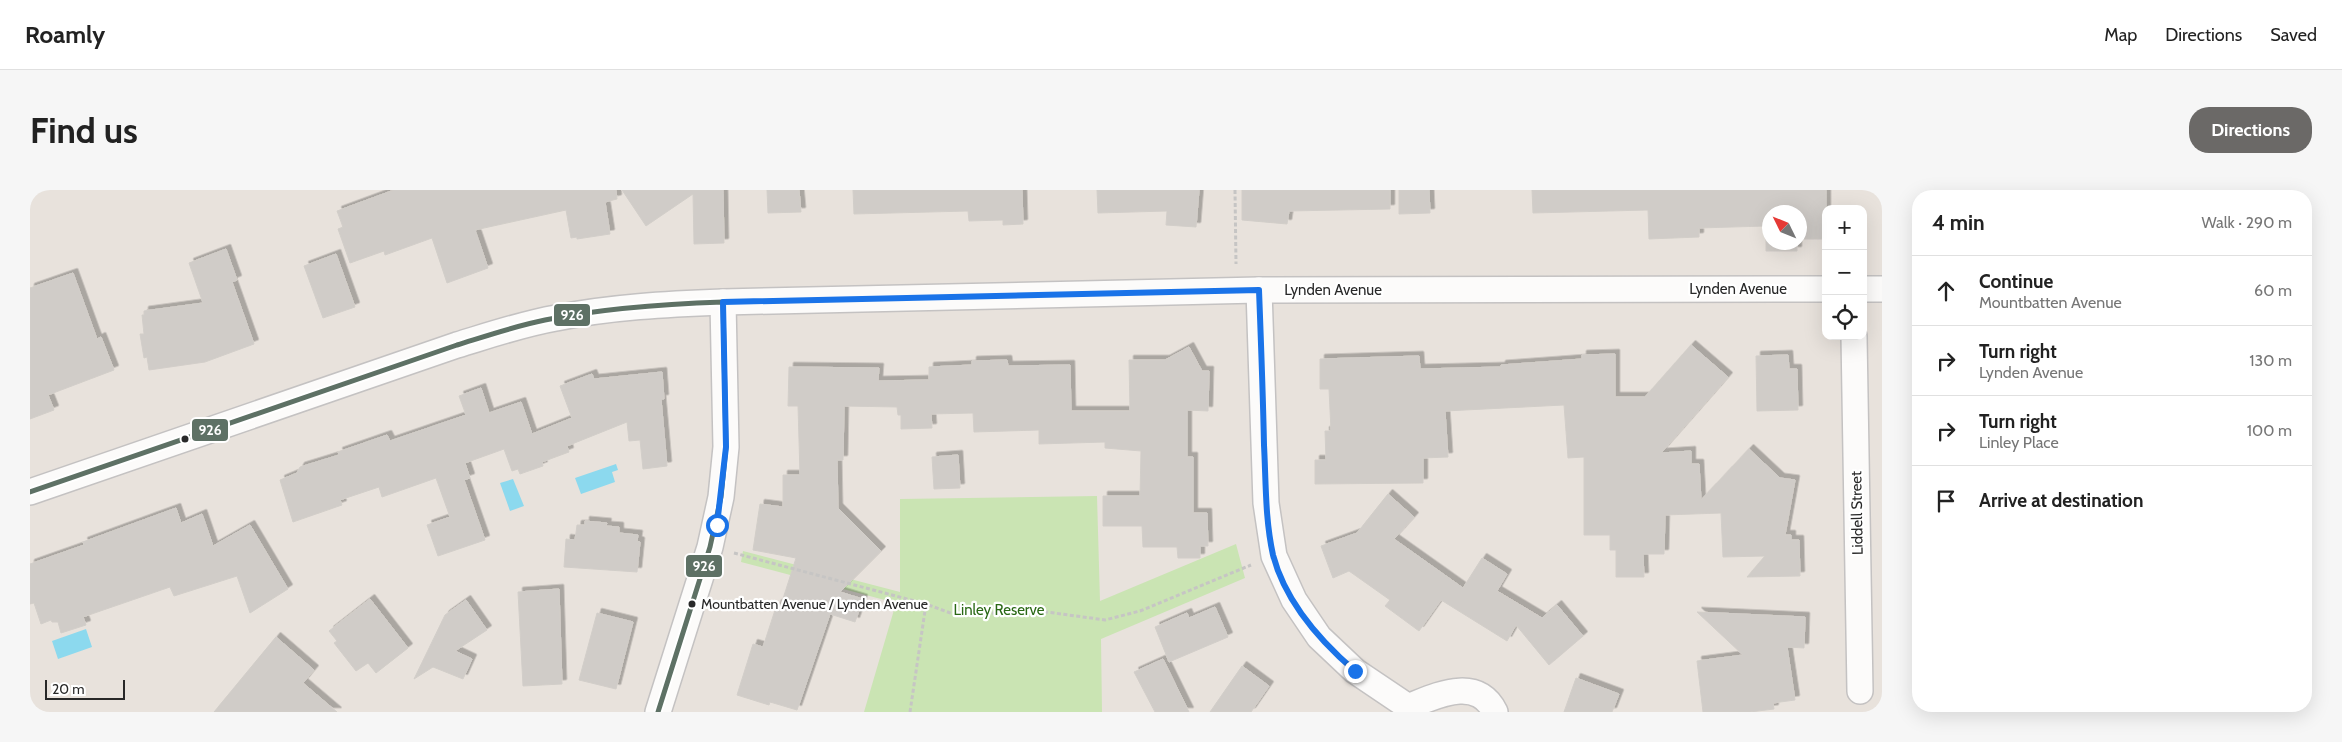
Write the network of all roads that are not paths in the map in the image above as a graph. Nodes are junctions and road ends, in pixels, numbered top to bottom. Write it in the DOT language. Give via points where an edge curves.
graph roads {
  1 [pos="1822,289"];
  2 [pos="1867,289"];
  3 [pos="1882,289"];
  4 [pos="1259,290"];
  5 [pos="723,302"];
  6 [pos="1854,340"];
  7 [pos="30,492"];
  8 [pos="1860,691"];
  9 [pos="1413,709"];
  10 [pos="658,712"];
  11 [pos="1494,712"];
  1 -- 4 [label="street, Lynden Avenue"];
  2 -- 3 [label="street"];
  4 -- 5 [label="street, Lynden Avenue"];
  4 -- 9 [label="street" via="1266,504 1274,556 1294,600 1319,637 1355,671"];
  5 -- 7 [label="street, Lynden Avenue" via="600,310 515,327 457,344"];
  5 -- 10 [label="street" via="726,447 722,497 710,547"];
  6 -- 8 [label="street, Liddell Street"];
  9 -- 11 [label="street" via="1448,692 1460,691 1482,696"];
}
